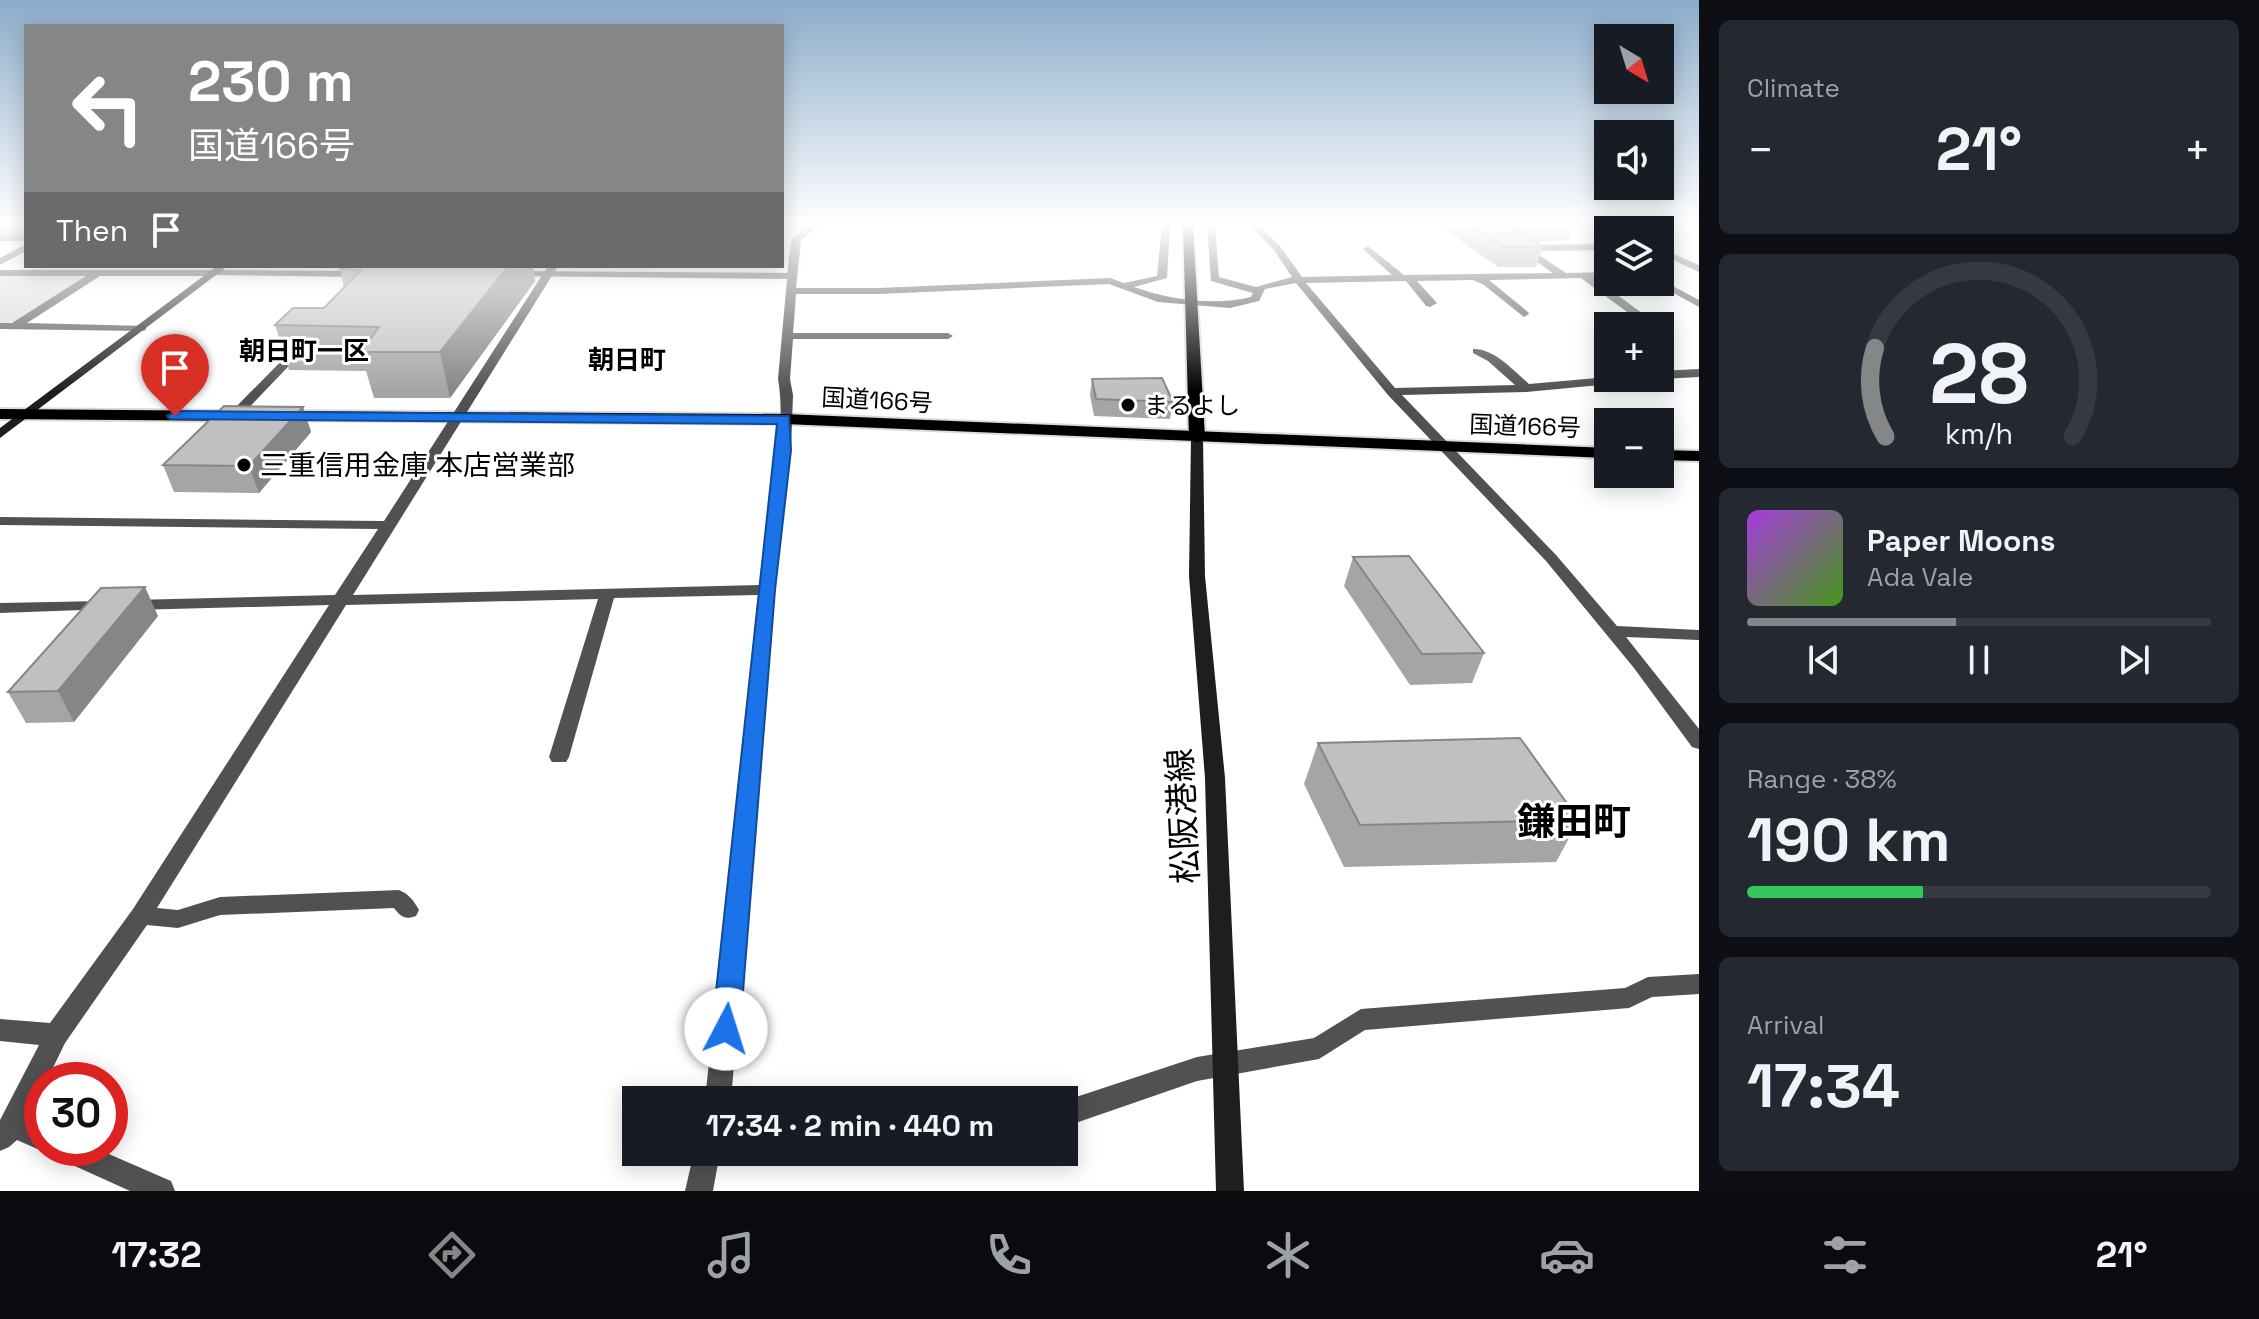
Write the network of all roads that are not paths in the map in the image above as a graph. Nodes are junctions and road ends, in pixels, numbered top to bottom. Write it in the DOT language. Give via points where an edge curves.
graph roads {
  1 [pos="1299,280"];
  2 [pos="85,281"];
  3 [pos="204,281"];
  4 [pos="366,281"];
  5 [pos="544,281"];
  6 [pos="792,281"];
  7 [pos="1149,281"];
  8 [pos="1189,281"];
  9 [pos="1220,281"];
  10 [pos="1291,281"];
  11 [pos="1408,281"];
  12 [pos="1483,281"];
  13 [pos="1591,281"];
  14 [pos="361,285"];
  15 [pos="1127,285"];
  16 [pos="1674,290"];
  17 [pos="791,291"];
  18 [pos="1259,291"];
  19 [pos="1189,303"];
  20 [pos="1430,304"];
  21 [pos="1699,304"];
  22 [pos="1634,312"];
  23 [pos="1524,314"];
  24 [pos="0,326"];
  25 [pos="15,326"];
  26 [pos="142,328"];
  27 [pos="0,336"];
  28 [pos="787,336"];
  29 [pos="948,336"];
  30 [pos="308,340"];
  31 [pos="1477,351"];
  32 [pos="1699,373"];
  33 [pos="1674,374"];
  34 [pos="1594,382"];
  35 [pos="1526,388"];
  36 [pos="1392,392"];
  37 [pos="0,414"];
  38 [pos="25,414"];
  39 [pos="234,416"];
  40 [pos="457,418"];
  41 [pos="784,419"];
  42 [pos="0,434"];
  43 [pos="1197,438"];
  44 [pos="1445,447"];
  45 [pos="1594,452"];
  46 [pos="1674,455"];
  47 [pos="1699,456"];
  48 [pos="0,521"];
  49 [pos="387,525"];
  50 [pos="766,590"];
  51 [pos="608,593"];
  52 [pos="340,600"];
  53 [pos="0,608"];
  54 [pos="1612,631"];
  55 [pos="1699,635"];
  56 [pos="1699,742"];
  57 [pos="559,757"];
  58 [pos="408,910"];
  59 [pos="141,915"];
  60 [pos="1699,984"];
  61 [pos="0,1030"];
  62 [pos="56,1035"];
  63 [pos="1223,1063"];
  64 [pos="719,1086"];
  65 [pos="1078,1110"];
  66 [pos="6,1132"];
  67 [pos="105,1166"];
  68 [pos="704,1166"];
  69 [pos="161,1191"];
  70 [pos="699,1191"];
  71 [pos="1230,1191"];
  1 -- 36 [label="street"];
  2 -- 25 [label="street"];
  3 -- 26 [label="main road"];
  4 -- 14 [label="street"];
  5 -- 40 [label="street"];
  6 -- 17 [label="street"];
  7 -- 15 [label="street"];
  8 -- 19 [label="main road"];
  9 -- 18 [label="street"];
  10 -- 18 [label="street" via="1272,282"];
  11 -- 20 [label="street"];
  12 -- 23 [label="street"];
  13 -- 22 [label="street"];
  15 -- 17 [label="street" via="1095,281"];
  15 -- 19 [label="street" via="1151,297"];
  16 -- 21 [label="street"];
  17 -- 28 [label="street"];
  18 -- 19 [label="street" via="1255,299 1240,304"];
  19 -- 43 [label="main road"];
  24 -- 25 [label="street"];
  25 -- 26 [label="street"];
  25 -- 27 [label="street"];
  26 -- 38 [label="main road"];
  28 -- 29 [label="street"];
  28 -- 41 [label="street"];
  30 -- 39 [label="street"];
  31 -- 35 [label="street"];
  32 -- 33 [label="street"];
  34 -- 35 [label="street"];
  35 -- 36 [label="street"];
  36 -- 44 [label="street"];
  37 -- 38 [label="highway, 国道166号"];
  38 -- 39 [label="highway, 国道166号"];
  38 -- 42 [label="main road"];
  39 -- 40 [label="highway, 国道166号"];
  40 -- 41 [label="highway, 国道166号"];
  40 -- 49 [label="street"];
  41 -- 43 [label="highway, 国道166号"];
  41 -- 50 [label="street"];
  43 -- 44 [label="highway, 国道166号"];
  43 -- 63 [label="main road, 松阪港線" via="1197,576 1215,778"];
  44 -- 45 [label="highway, 国道166号"];
  44 -- 54 [label="street" via="1508,510"];
  46 -- 47 [label="highway"];
  48 -- 49 [label="street"];
  49 -- 52 [label="street"];
  50 -- 51 [label="street"];
  50 -- 64 [label="street"];
  51 -- 52 [label="street"];
  51 -- 57 [label="street"];
  52 -- 53 [label="street"];
  52 -- 59 [label="street"];
  54 -- 55 [label="street"];
  54 -- 56 [label="street"];
  58 -- 59 [label="street" via="399,899 220,906 178,919"];
  59 -- 62 [label="street"];
  60 -- 63 [label="street" via="1648,987 1629,998 1361,1020 1319,1048"];
  61 -- 62 [label="street"];
  62 -- 66 [label="street"];
  63 -- 65 [label="street"];
  63 -- 71 [label="main road, 松阪港線"];
  67 -- 69 [label="street"];
  68 -- 70 [label="street"];
}
